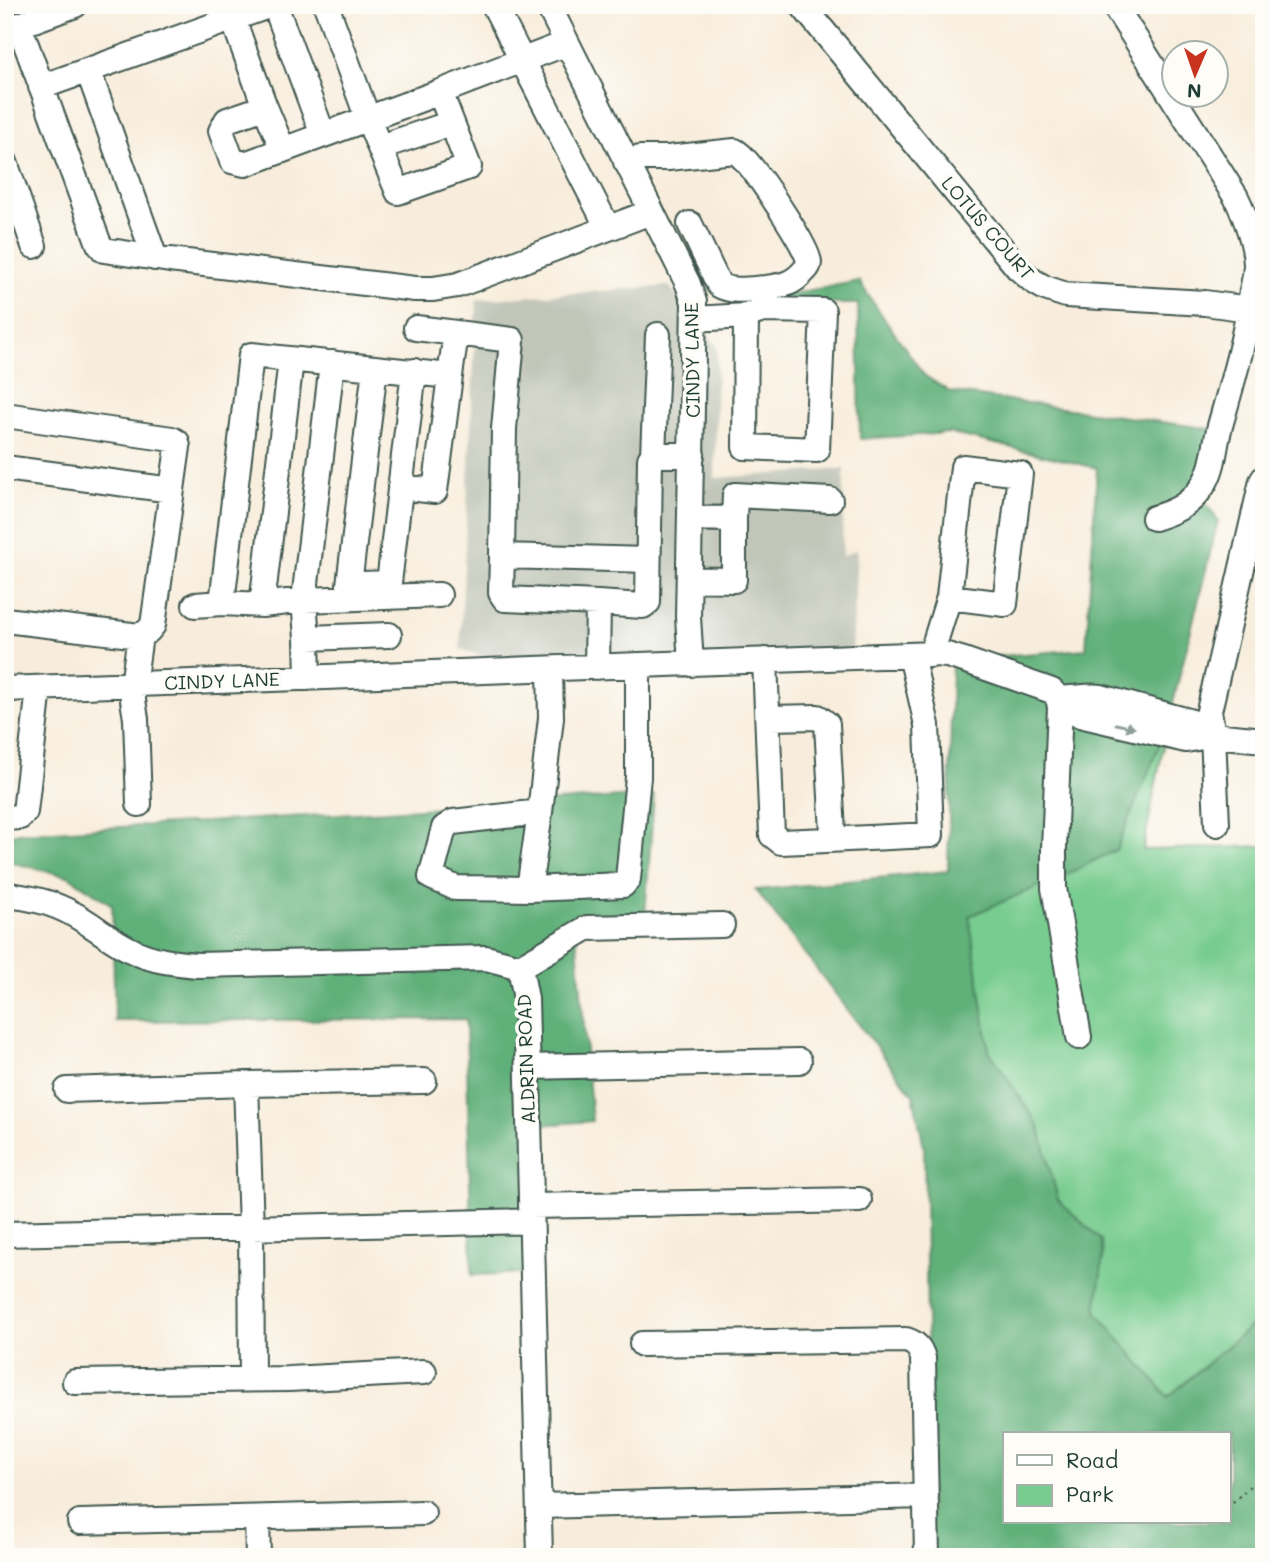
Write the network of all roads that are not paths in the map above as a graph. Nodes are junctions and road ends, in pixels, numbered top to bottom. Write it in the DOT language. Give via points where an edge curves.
graph roads {
  1 [pos="75,5"];
  2 [pos="273,5"];
  3 [pos="326,5"];
  4 [pos="494,5"];
  5 [pos="548,5"];
  6 [pos="802,5"];
  7 [pos="1114,5"];
  8 [pos="233,19"];
  9 [pos="12,28"];
  10 [pos="567,43"];
  11 [pos="521,61"];
  12 [pos="88,70"];
  13 [pos="41,87"];
  14 [pos="440,92"];
  15 [pos="265,107"];
  16 [pos="368,119"];
  17 [pos="452,123"];
  18 [pos="323,135"];
  19 [pos="380,147"];
  20 [pos="283,150"];
  21 [pos="5,162"];
  22 [pos="626,162"];
  23 [pos="10,193"];
  24 [pos="652,212"];
  25 [pos="690,224"];
  26 [pos="608,228"];
  27 [pos="34,246"];
  28 [pos="155,258"];
  29 [pos="1249,309"];
  30 [pos="746,316"];
  31 [pos="694,319"];
  32 [pos="416,328"];
  33 [pos="456,333"];
  34 [pos="658,335"];
  35 [pos="291,360"];
  36 [pos="332,363"];
  37 [pos="375,368"];
  38 [pos="414,371"];
  39 [pos="450,376"];
  40 [pos="5,415"];
  41 [pos="653,455"];
  42 [pos="692,455"];
  43 [pos="5,468"];
  44 [pos="1264,478"];
  45 [pos="400,487"];
  46 [pos="172,490"];
  47 [pos="830,500"];
  48 [pos="690,518"];
  49 [pos="1154,518"];
  50 [pos="734,519"];
  51 [pos="502,555"];
  52 [pos="648,560"];
  53 [pos="689,579"];
  54 [pos="349,585"];
  55 [pos="304,593"];
  56 [pos="439,595"];
  57 [pos="949,597"];
  58 [pos="598,603"];
  59 [pos="222,604"];
  60 [pos="195,605"];
  61 [pos="262,605"];
  62 [pos="5,620"];
  63 [pos="389,635"];
  64 [pos="140,636"];
  65 [pos="307,638"];
  66 [pos="921,655"];
  67 [pos="765,660"];
  68 [pos="691,664"];
  69 [pos="638,666"];
  70 [pos="597,667"];
  71 [pos="550,669"];
  72 [pos="308,678"];
  73 [pos="133,684"];
  74 [pos="39,688"];
  75 [pos="5,689"];
  76 [pos="1061,701"];
  77 [pos="768,718"];
  78 [pos="1213,735"];
  79 [pos="1264,740"];
  80 [pos="139,804"];
  81 [pos="540,812"];
  82 [pos="5,818"];
  83 [pos="1217,824"];
  84 [pos="827,840"];
  85 [pos="529,889"];
  86 [pos="5,895"];
  87 [pos="722,925"];
  88 [pos="520,967"];
  89 [pos="1079,1037"];
  90 [pos="799,1060"];
  91 [pos="528,1067"];
  92 [pos="424,1081"];
  93 [pos="246,1084"];
  94 [pos="67,1090"];
  95 [pos="859,1200"];
  96 [pos="531,1213"];
  97 [pos="251,1228"];
  98 [pos="5,1234"];
  99 [pos="642,1344"];
  100 [pos="424,1372"];
  101 [pos="252,1378"];
  102 [pos="75,1382"];
  103 [pos="926,1496"];
  104 [pos="539,1506"];
  105 [pos="423,1513"];
  106 [pos="257,1518"];
  107 [pos="80,1522"];
  108 [pos="258,1557"];
  109 [pos="540,1557"];
  110 [pos="927,1557"];
  1 -- 9 [label="street"];
  2 -- 8 [label="street"];
  2 -- 18 [label="street"];
  3 -- 16 [label="street"];
  4 -- 11 [label="street"];
  5 -- 10 [label="street, CINDY LANE"];
  6 -- 29 [label="street, LOTUS COURT" via="1033,281 1066,295"];
  7 -- 29 [label="street" via="1242,210 1256,265"];
  8 -- 12 [label="street"];
  8 -- 15 [label="street"];
  9 -- 13 [label="street"];
  10 -- 11 [label="street"];
  10 -- 22 [label="street, CINDY LANE"];
  11 -- 14 [label="street"];
  11 -- 26 [label="street"];
  12 -- 13 [label="street"];
  12 -- 28 [label="street"];
  13 -- 28 [label="street" via="99,244 104,250"];
  14 -- 16 [label="street"];
  14 -- 17 [label="street"];
  15 -- 20 [label="street"];
  15 -- 20 [label="street" via="227,120 221,131 232,161 245,164"];
  16 -- 18 [label="street"];
  16 -- 19 [label="street"];
  17 -- 19 [label="street"];
  17 -- 19 [label="street" via="469,167 398,192"];
  18 -- 20 [label="street"];
  21 -- 23 [label="street"];
  22 -- 24 [label="street, CINDY LANE"];
  22 -- 25 [label="street" via="734,151 741,155 807,252 808,267 783,286 724,288"];
  23 -- 27 [label="street"];
  24 -- 26 [label="street"];
  24 -- 31 [label="street, CINDY LANE" via="688,284"];
  26 -- 28 [label="street" via="458,285 433,289"];
  29 -- 49 [label="street" via="1210,472 1189,502"];
  30 -- 30 [label="street" via="762,310 823,311 817,450 745,447"];
  30 -- 31 [label="street"];
  31 -- 42 [label="street, CINDY LANE"];
  32 -- 33 [label="street"];
  33 -- 39 [label="street"];
  33 -- 51 [label="street" via="512,340 504,429"];
  34 -- 41 [label="street"];
  35 -- 36 [label="street"];
  35 -- 59 [label="street" via="251,355"];
  35 -- 61 [label="street"];
  36 -- 37 [label="street"];
  36 -- 55 [label="street"];
  37 -- 38 [label="street"];
  37 -- 54 [label="street"];
  38 -- 39 [label="street"];
  38 -- 45 [label="street"];
  39 -- 45 [label="street" via="435,491"];
  40 -- 46 [label="street" via="172,439 178,447"];
  41 -- 42 [label="street"];
  41 -- 52 [label="street"];
  42 -- 48 [label="street, CINDY LANE"];
  43 -- 46 [label="street"];
  44 -- 78 [label="street" via="1209,711"];
  45 -- 54 [label="street" via="389,583"];
  46 -- 64 [label="street" via="153,625"];
  47 -- 50 [label="street" via="735,495"];
  48 -- 50 [label="street"];
  48 -- 53 [label="street, CINDY LANE"];
  50 -- 53 [label="street" via="734,580"];
  51 -- 52 [label="street"];
  51 -- 58 [label="street" via="501,593 505,599"];
  52 -- 58 [label="street" via="648,602 642,606"];
  53 -- 68 [label="street, CINDY LANE"];
  54 -- 55 [label="street"];
  55 -- 56 [label="street"];
  55 -- 61 [label="street"];
  55 -- 65 [label="street"];
  57 -- 57 [label="street" via="963,467 1020,474 1004,604"];
  57 -- 66 [label="street"];
  58 -- 70 [label="street"];
  59 -- 60 [label="street"];
  59 -- 61 [label="street"];
  62 -- 64 [label="street"];
  63 -- 65 [label="street"];
  64 -- 73 [label="street"];
  65 -- 72 [label="street"];
  66 -- 67 [label="street, CINDY LANE"];
  66 -- 76 [label="street, CINDY LANE" via="964,660 1052,691"];
  66 -- 84 [label="street" via="931,835"];
  67 -- 68 [label="street, CINDY LANE"];
  67 -- 77 [label="street"];
  68 -- 69 [label="street, CINDY LANE"];
  69 -- 70 [label="street, CINDY LANE"];
  69 -- 85 [label="street" via="638,777 628,879 623,885"];
  70 -- 71 [label="street, CINDY LANE"];
  71 -- 72 [label="street, CINDY LANE"];
  71 -- 81 [label="street" via="551,718"];
  72 -- 73 [label="street, CINDY LANE"];
  73 -- 74 [label="street, CINDY LANE"];
  73 -- 80 [label="street"];
  74 -- 75 [label="street, CINDY LANE"];
  74 -- 82 [label="street" via="25,811 20,817"];
  76 -- 78 [label="street, CINDY LANE" via="1080,715 1186,740"];
  76 -- 89 [label="street" via="1054,888"];
  77 -- 84 [label="street" via="772,835 781,842"];
  77 -- 84 [label="street" via="818,717 827,724 833,833"];
  78 -- 79 [label="street, CINDY LANE"];
  78 -- 83 [label="street"];
  81 -- 85 [label="street"];
  81 -- 85 [label="street" via="453,822 444,828 431,877 456,888"];
  86 -- 88 [label="street, ALDRIN ROAD" via="60,907 131,951 176,963 486,958"];
  87 -- 88 [label="street" via="587,928"];
  88 -- 91 [label="street, ALDRIN ROAD"];
  90 -- 91 [label="street"];
  91 -- 96 [label="street, ALDRIN ROAD"];
  92 -- 93 [label="street"];
  93 -- 94 [label="street"];
  93 -- 97 [label="street"];
  95 -- 96 [label="street"];
  96 -- 97 [label="street"];
  96 -- 104 [label="street, ALDRIN ROAD"];
  97 -- 98 [label="street"];
  97 -- 101 [label="street"];
  99 -- 103 [label="street" via="913,1342 923,1358"];
  100 -- 101 [label="street"];
  101 -- 102 [label="street"];
  103 -- 104 [label="street"];
  103 -- 110 [label="street"];
  104 -- 109 [label="street, ALDRIN ROAD"];
  105 -- 106 [label="street"];
  106 -- 107 [label="street"];
  106 -- 108 [label="street"];
}
